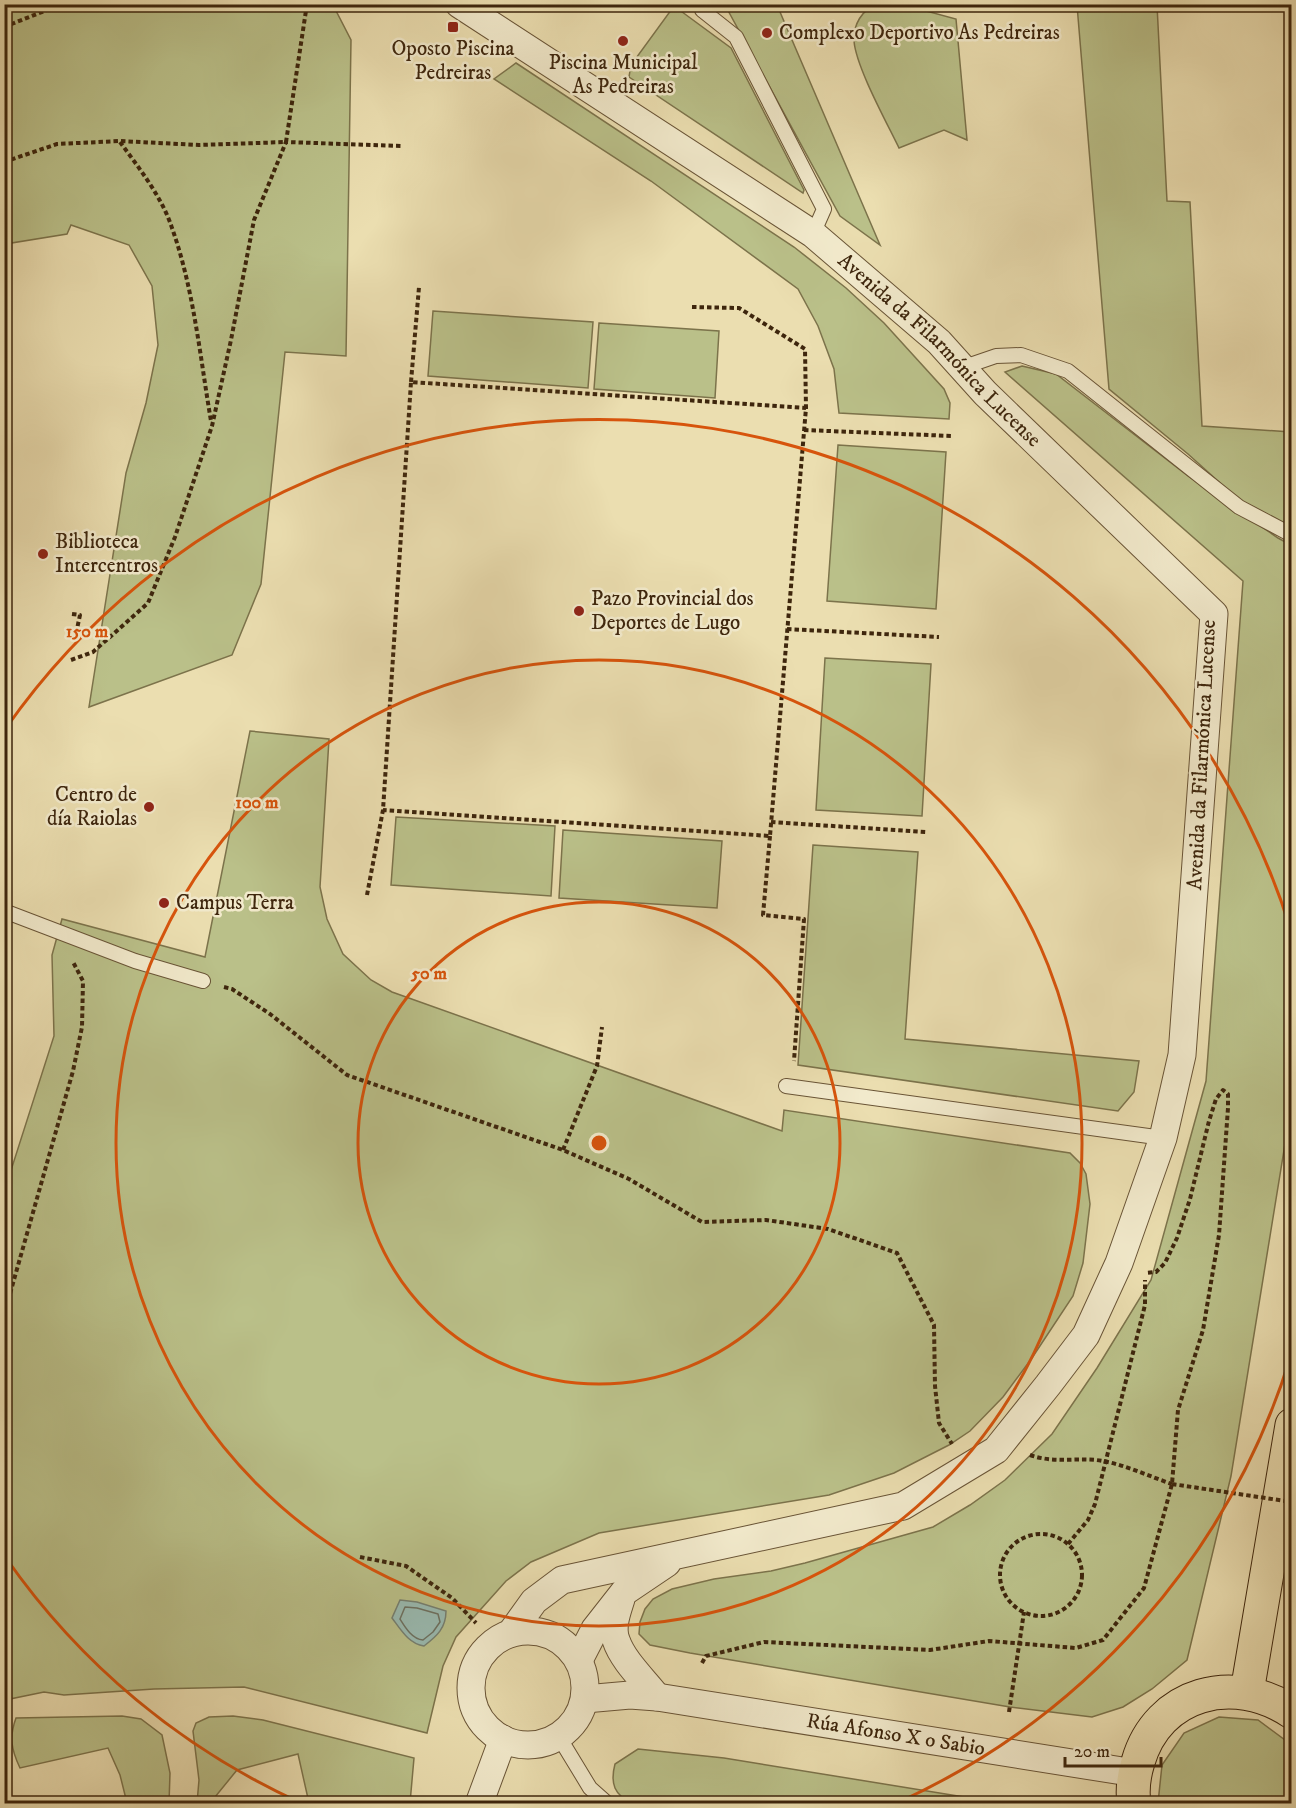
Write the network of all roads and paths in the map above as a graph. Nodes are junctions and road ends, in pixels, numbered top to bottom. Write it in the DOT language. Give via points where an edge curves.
graph roads {
  1 [pos="62,4"];
  2 [pos="307,4"];
  3 [pos="459,4"];
  4 [pos="702,10"];
  5 [pos="4,27"];
  6 [pos="120,141"];
  7 [pos="286,142"];
  8 [pos="401,146"];
  9 [pos="4,162"];
  10 [pos="813,234"];
  11 [pos="419,288"];
  12 [pos="692,307"];
  13 [pos="961,368"];
  14 [pos="411,382"];
  15 [pos="806,408"];
  16 [pos="212,426"];
  17 [pos="804,430"];
  18 [pos="952,436"];
  19 [pos="1292,535"];
  20 [pos="72,614"];
  21 [pos="787,628"];
  22 [pos="939,638"];
  23 [pos="75,643"];
  24 [pos="71,660"];
  25 [pos="382,810"];
  26 [pos="771,822"];
  27 [pos="926,832"];
  28 [pos="770,836"];
  29 [pos="367,895"];
  30 [pos="4,911"];
  31 [pos="58,932"];
  32 [pos="203,981"];
  33 [pos="602,1027"];
  34 [pos="794,1061"];
  35 [pos="786,1086"];
  36 [pos="1163,1138"];
  37 [pos="563,1150"];
  38 [pos="4,1315"];
  39 [pos="1292,1425"];
  40 [pos="952,1444"];
  41 [pos="1027,1454"];
  42 [pos="1105,1462"];
  43 [pos="1172,1484"];
  44 [pos="1292,1502"];
  45 [pos="1068,1544"];
  46 [pos="681,1554"];
  47 [pos="360,1557"];
  48 [pos="624,1592"];
  49 [pos="1024,1612"];
  50 [pos="476,1623"];
  51 [pos="511,1633"];
  52 [pos="1019,1645"];
  53 [pos="579,1660"];
  54 [pos="702,1663"];
  55 [pos="1247,1692"];
  56 [pos="657,1697"];
  57 [pos="585,1699"];
  58 [pos="1009,1712"];
  59 [pos="1292,1712"];
  60 [pos="559,1737"];
  61 [pos="502,1740"];
  62 [pos="1135,1788"];
  63 [pos="480,1803"];
  64 [pos="608,1803"];
  1 -- 5 [label="path"];
  2 -- 7 [label="path"];
  3 -- 10 [label="street, Avenida da Filarmónica Lucense"];
  4 -- 10 [label="lane" via="736,37 824,209"];
  6 -- 7 [label="path" via="199,145"];
  6 -- 9 [label="path" via="57,144"];
  6 -- 16 [label="path" via="146,176 172,226 195,314"];
  7 -- 8 [label="path"];
  7 -- 16 [label="path" via="254,220"];
  10 -- 13 [label="street, Avenida da Filarmónica Lucense" via="939,342"];
  11 -- 14 [label="path"];
  12 -- 15 [label="path" via="739,308 805,349"];
  13 -- 19 [label="lane" via="996,356 1021,354 1068,371 1239,507"];
  13 -- 36 [label="street, Avenida da Filarmónica Lucense" via="1214,614 1186,1014 1182,1055"];
  14 -- 15 [label="path"];
  14 -- 25 [label="path"];
  15 -- 17 [label="path"];
  16 -- 24 [label="path" via="148,603 93,652"];
  17 -- 18 [label="path"];
  17 -- 21 [label="path"];
  20 -- 23 [label="path" via="80,615"];
  21 -- 22 [label="path"];
  21 -- 26 [label="path"];
  25 -- 28 [label="path"];
  25 -- 29 [label="path"];
  26 -- 27 [label="path"];
  26 -- 28 [label="path"];
  28 -- 34 [label="path" via="763,915 804,919"];
  30 -- 31 [label="lane"];
  31 -- 32 [label="lane"];
  31 -- 38 [label="path" via="83,981 82,1027"];
  32 -- 37 [label="path" via="231,989 270,1014 347,1075"];
  33 -- 37 [label="path" via="597,1066"];
  35 -- 36 [label="lane"];
  36 -- 46 [label="street, Avenida da Filarmónica Lucense" via="1119,1263 1086,1335 996,1450 903,1506"];
  37 -- 40 [label="path" via="629,1179 702,1222 766,1220 828,1228 897,1253 934,1325 939,1423"];
  39 -- 55 [label="highway"];
  41 -- 42 [label="path" via="1045,1460"];
  42 -- 43 [label="path"];
  42 -- 43 [label="path" via="1145,1305 1145,1274 1155,1272 1165,1263 1177,1238 1209,1121 1223,1090 1228,1094 1228,1108 1219,1235 1203,1330 1178,1410"];
  42 -- 45 [label="path" via="1088,1520"];
  43 -- 44 [label="path, bridge"];
  43 -- 52 [label="path" via="1144,1588 1102,1640 1076,1648"];
  45 -- 49 [label="path" via="1081,1566 1078,1592 1061,1610 1043,1615"];
  45 -- 49 [label="path" via="1042,1534 1016,1542 1007,1552 1000,1579 1004,1593"];
  46 -- 48 [label="street, Avenida da Filarmónica Lucense"];
  46 -- 51 [label="street, Avenida da Filarmónica Lucense" via="562,1580 534,1601"];
  47 -- 50 [label="path" via="406,1566 452,1598"];
  48 -- 53 [label="street, Avenida da Filarmónica Lucense" via="595,1629"];
  48 -- 56 [label="street" via="615,1619 615,1639"];
  49 -- 52 [label="path"];
  51 -- 53 [label="street" via="537,1630 562,1640"];
  51 -- 61 [label="street" via="494,1642 481,1656 473,1673 471,1693 481,1720"];
  52 -- 54 [label="path" via="989,1641 930,1650 764,1642 706,1656"];
  52 -- 58 [label="path"];
  53 -- 57 [label="street"];
  55 -- 59 [label="highway" via="1274,1700"];
  55 -- 62 [label="highway" via="1197,1697 1174,1710 1156,1727 1142,1749"];
  56 -- 57 [label="street, Rúa Afonso X o Sabio"];
  56 -- 62 [label="street, Rúa Afonso X o Sabio"];
  57 -- 60 [label="street" via="580,1714"];
  60 -- 61 [label="street" via="541,1744 521,1745"];
  60 -- 64 [label="lane" via="590,1788"];
  61 -- 63 [label="street"];
}
